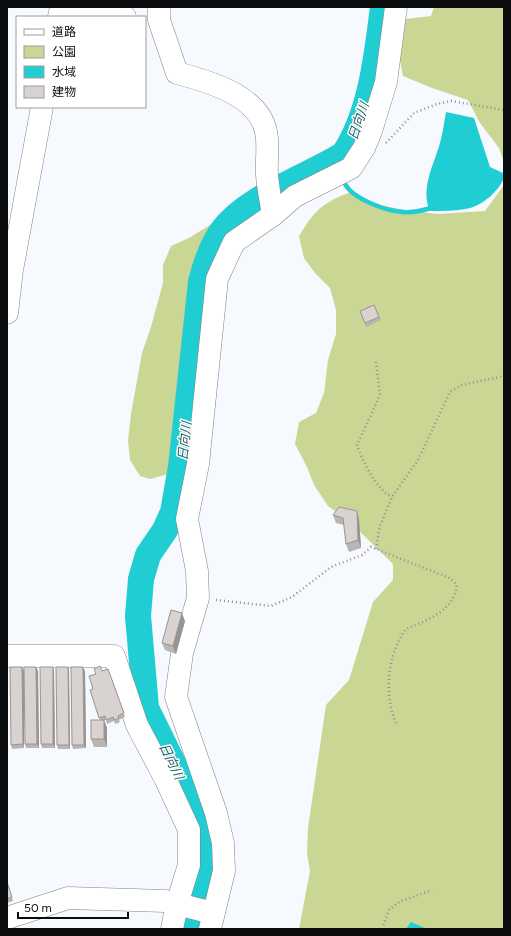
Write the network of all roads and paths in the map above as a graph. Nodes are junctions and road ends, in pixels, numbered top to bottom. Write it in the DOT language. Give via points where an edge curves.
graph roads {
  1 [pos="396,7"];
  2 [pos="154,15"];
  3 [pos="59,16"];
  4 [pos="112,16"];
  5 [pos="42,108"];
  6 [pos="504,110"];
  7 [pos="383,146"];
  8 [pos="273,214"];
  9 [pos="7,313"];
  10 [pos="376,362"];
  11 [pos="504,376"];
  12 [pos="392,497"];
  13 [pos="376,549"];
  14 [pos="198,598"];
  15 [pos="7,656"];
  16 [pos="397,726"];
  17 [pos="432,890"];
  18 [pos="177,904"];
  19 [pos="7,918"];
  20 [pos="211,921"];
  21 [pos="172,929"];
  22 [pos="382,929"];
  1 -- 8 [label="street" via="386,82 364,148 351,168 294,196"];
  2 -- 8 [label="street" via="178,73 209,82 235,94 249,104 259,116 266,131 267,177"];
  3 -- 4 [label="street" via="60,12"];
  5 -- 9 [label="street" via="12,270"];
  6 -- 7 [label="path" via="451,101 437,104 414,114"];
  8 -- 14 [label="street" via="234,242 217,279 198,464 187,519 197,571"];
  10 -- 12 [label="path" via="380,395 357,445 362,460 385,494"];
  11 -- 12 [label="path" via="462,385 450,392 418,460"];
  12 -- 13 [label="path" via="380,526"];
  13 -- 14 [label="path" via="371,547 362,555 330,568 292,597 271,606"];
  13 -- 16 [label="path" via="450,578 457,585 456,594 442,611 431,619 406,629 394,651 388,690"];
  14 -- 20 [label="street" via="182,653 176,697 216,813 223,843 224,871"];
  15 -- 18 [label="street" via="114,656 137,725 189,830 190,865"];
  17 -- 22 [label="path" via="399,902 389,910"];
  18 -- 19 [label="street" via="166,901 68,898"];
  18 -- 20 [label="street"];
  18 -- 21 [label="street"];
}
